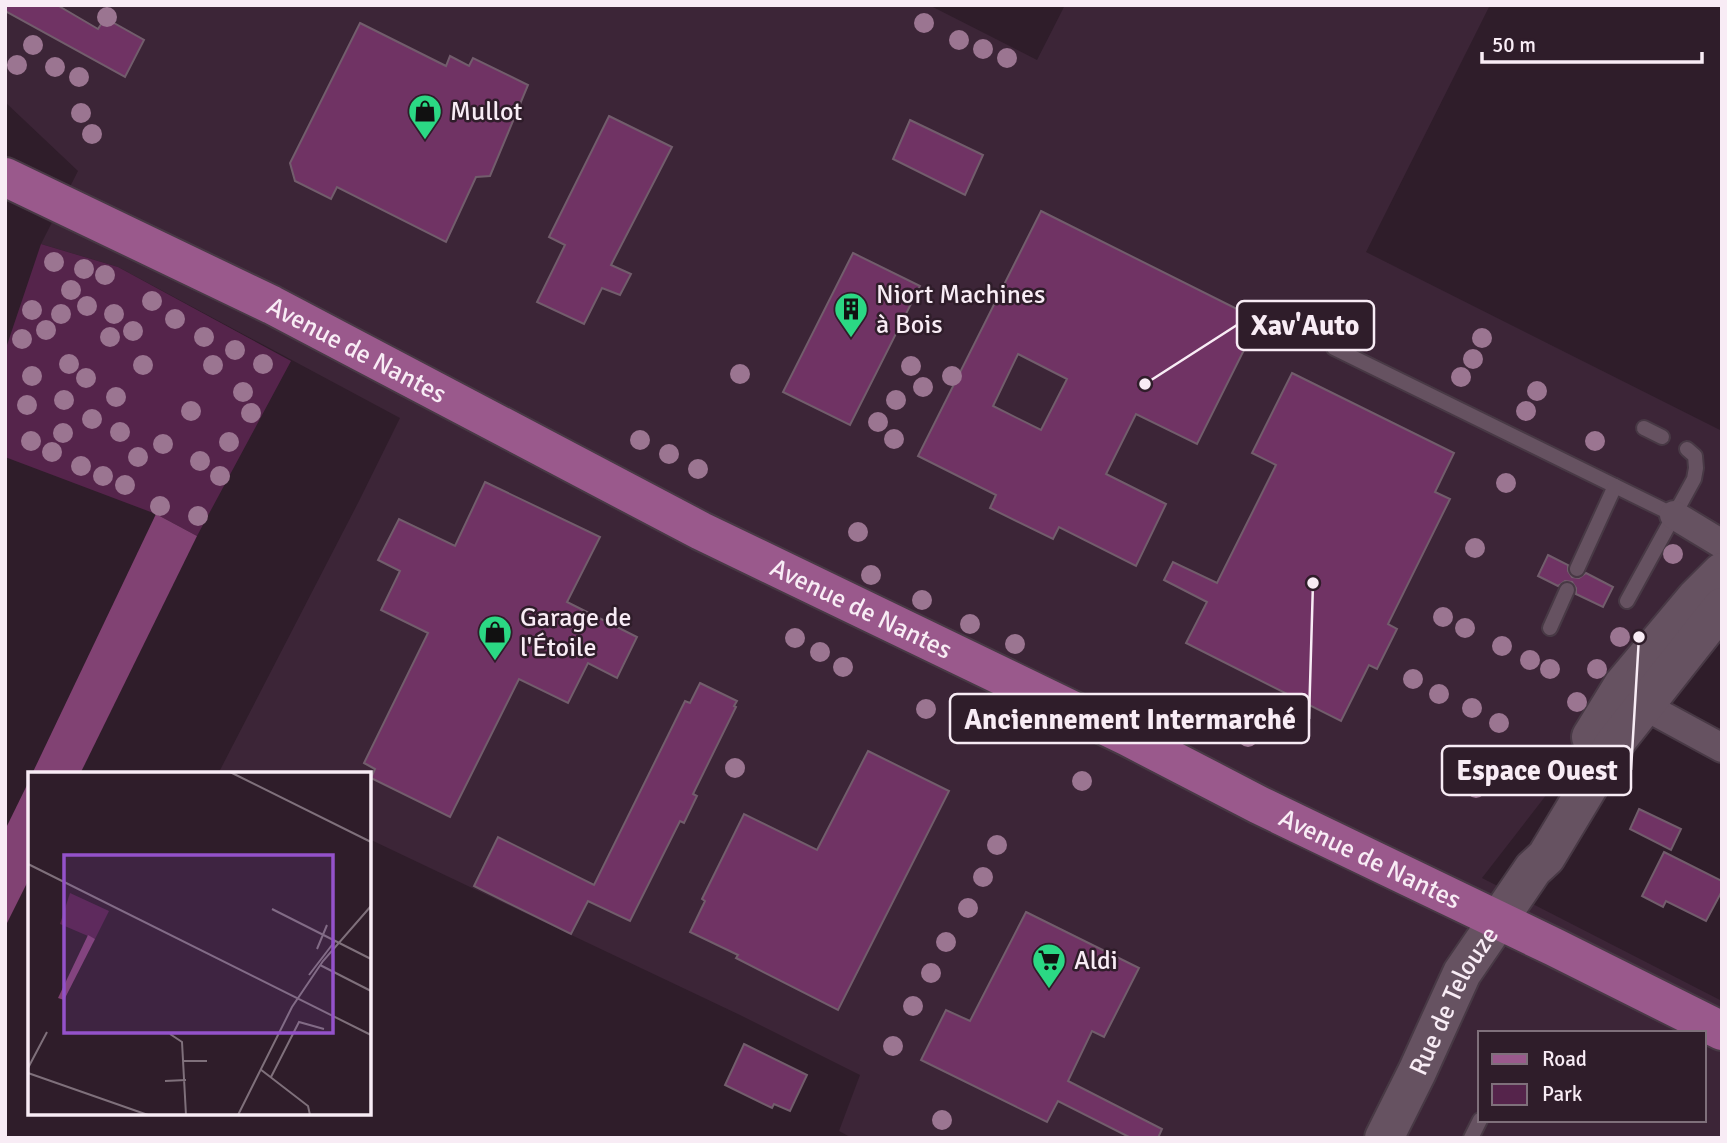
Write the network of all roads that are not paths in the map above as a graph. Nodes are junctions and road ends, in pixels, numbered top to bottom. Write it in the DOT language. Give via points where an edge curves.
graph roads {
  1 [pos="5,177"];
  2 [pos="1335,348"];
  3 [pos="1644,428"];
  4 [pos="1662,437"];
  5 [pos="1687,449"];
  6 [pos="1615,486"];
  7 [pos="1674,515"];
  8 [pos="1722,544"];
  9 [pos="1577,569"];
  10 [pos="1722,572"];
  11 [pos="1567,590"];
  12 [pos="1627,601"];
  13 [pos="1722,607"];
  14 [pos="1550,628"];
  15 [pos="1643,705"];
  16 [pos="1722,748"];
  17 [pos="1533,869"];
  18 [pos="1498,920"];
  19 [pos="1722,1031"];
  20 [pos="1479,1122"];
  21 [pos="1384,1138"];
  22 [pos="1471,1138"];
  1 -- 18 [label="main road, Avenue de Nantes" via="272,305 701,531"];
  2 -- 6 [label="lane"];
  3 -- 4 [label="lane"];
  5 -- 7 [label="lane" via="1695,456 1696,468"];
  6 -- 7 [label="lane"];
  6 -- 9 [label="lane"];
  7 -- 8 [label="street"];
  7 -- 12 [label="lane"];
  10 -- 17 [label="street, Rue de Telouze" via="1623,685 1536,837"];
  11 -- 14 [label="lane"];
  13 -- 15 [label="street, Rue de Telouze"];
  15 -- 16 [label="street"];
  15 -- 17 [label="street, Rue de Telouze" via="1546,857"];
  17 -- 18 [label="street, Rue de Telouze"];
  18 -- 19 [label="main road, Avenue de Nantes"];
  18 -- 21 [label="street, Rue de Telouze" via="1462,973"];
  20 -- 22 [label="lane"];
}
